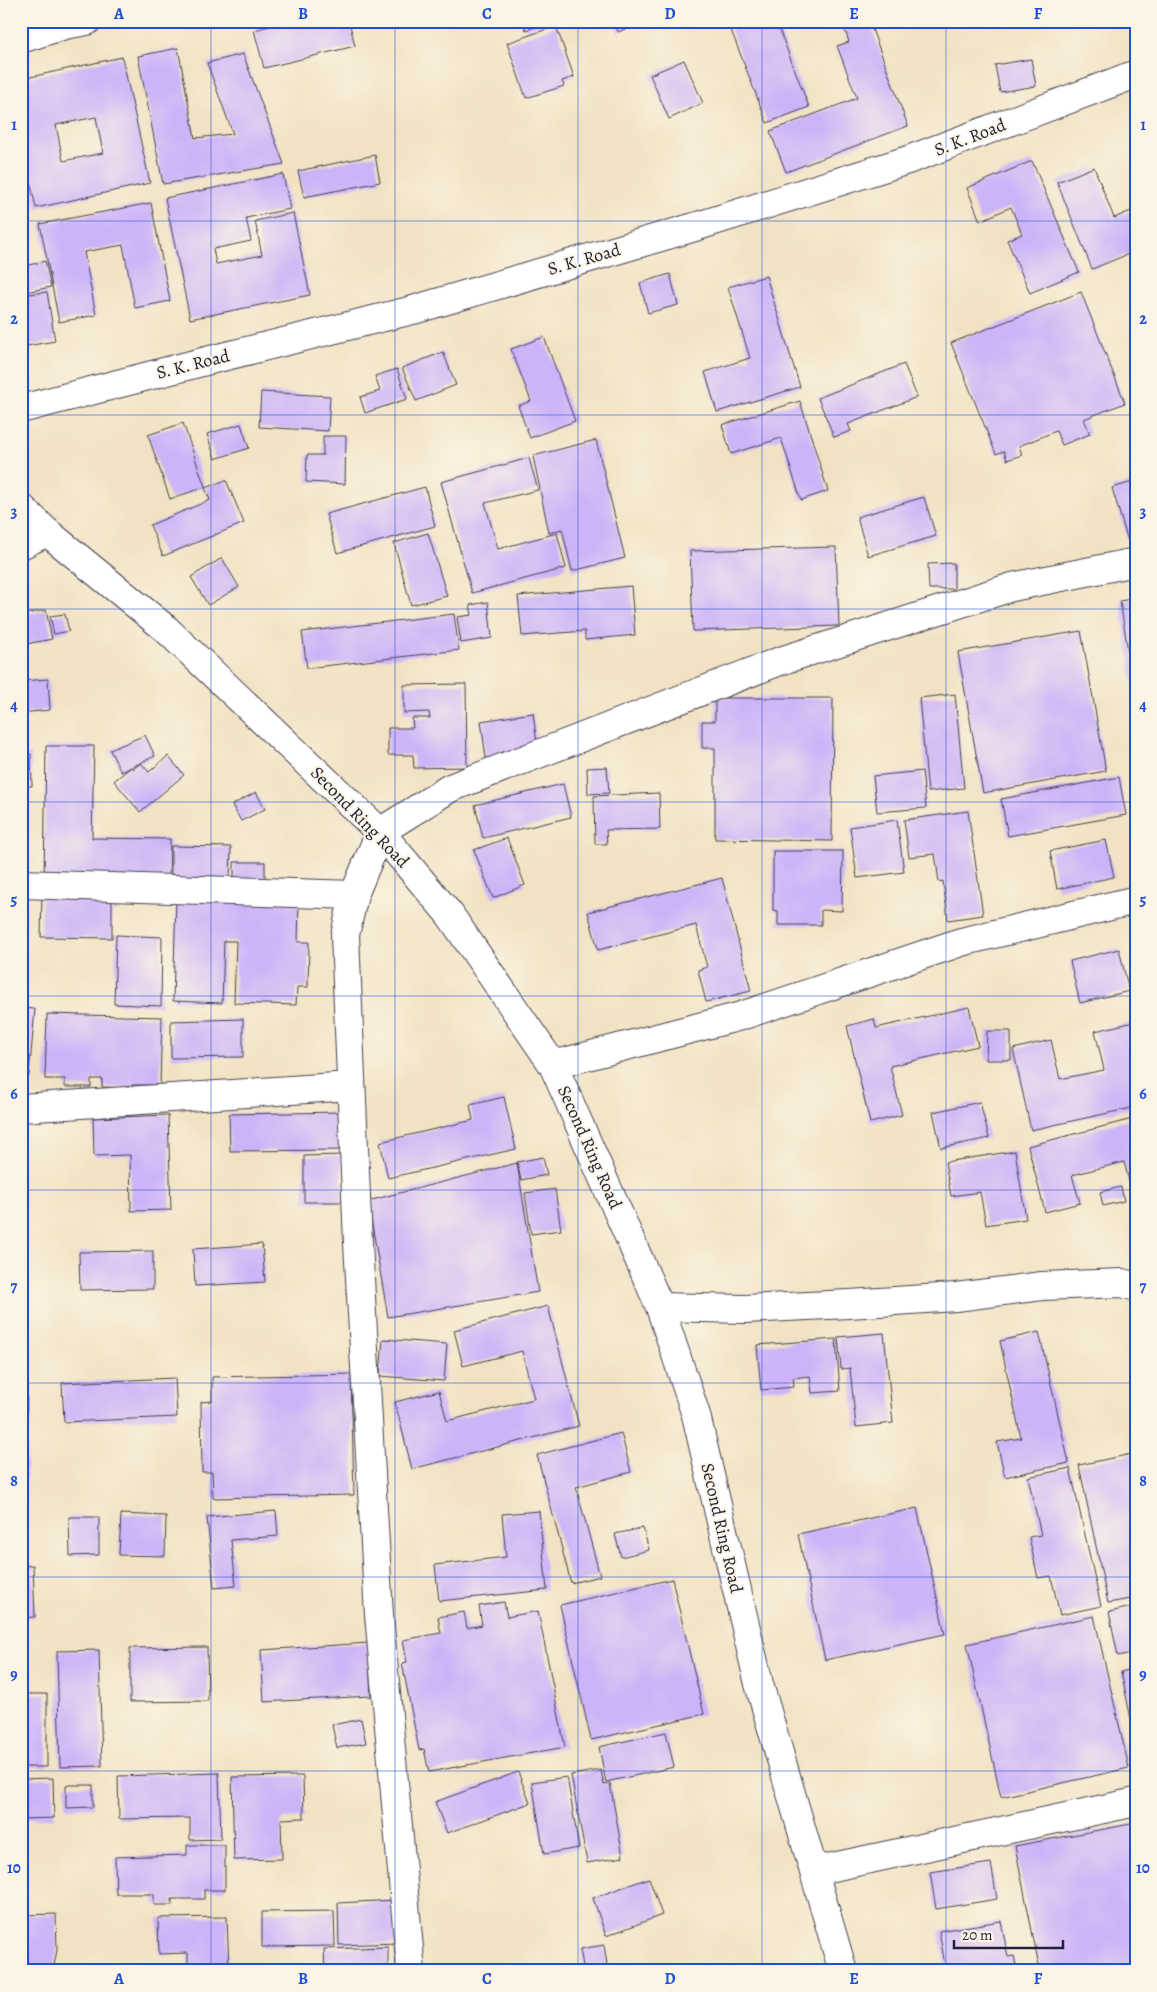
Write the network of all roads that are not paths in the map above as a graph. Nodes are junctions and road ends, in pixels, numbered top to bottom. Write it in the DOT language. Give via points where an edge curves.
graph roads {
  1 [pos="87,21"];
  2 [pos="21,39"];
  3 [pos="1136,74"];
  4 [pos="21,409"];
  5 [pos="21,508"];
  6 [pos="47,532"];
  7 [pos="21,545"];
  8 [pos="1136,562"];
  9 [pos="380,832"];
  10 [pos="21,884"];
  11 [pos="354,895"];
  12 [pos="1136,900"];
  13 [pos="553,1065"];
  14 [pos="351,1086"];
  15 [pos="21,1108"];
  16 [pos="1136,1288"];
  17 [pos="660,1307"];
  18 [pos="1136,1802"];
  19 [pos="814,1871"];
  20 [pos="411,1971"];
  21 [pos="843,1971"];
  1 -- 2 [label="street"];
  3 -- 4 [label="street, S. K. Road" via="908,160 698,226 413,310"];
  5 -- 6 [label="street, Second Ring Road"];
  6 -- 7 [label="street"];
  6 -- 9 [label="street, Second Ring Road" via="166,629"];
  8 -- 9 [label="street" via="1012,587 780,660 450,788"];
  9 -- 11 [label="street"];
  9 -- 13 [label="street, Second Ring Road" via="450,915"];
  10 -- 11 [label="street"];
  11 -- 14 [label="street" via="345,935"];
  12 -- 13 [label="street" via="961,942 741,1016"];
  13 -- 17 [label="street, Second Ring Road"];
  14 -- 15 [label="street"];
  14 -- 20 [label="street" via="379,1615"];
  16 -- 17 [label="street" via="1123,1284 1042,1286 956,1297 755,1309"];
  17 -- 19 [label="street, Second Ring Road" via="696,1415 759,1684"];
  18 -- 19 [label="street"];
  19 -- 21 [label="street, Second Ring Road"];
}
